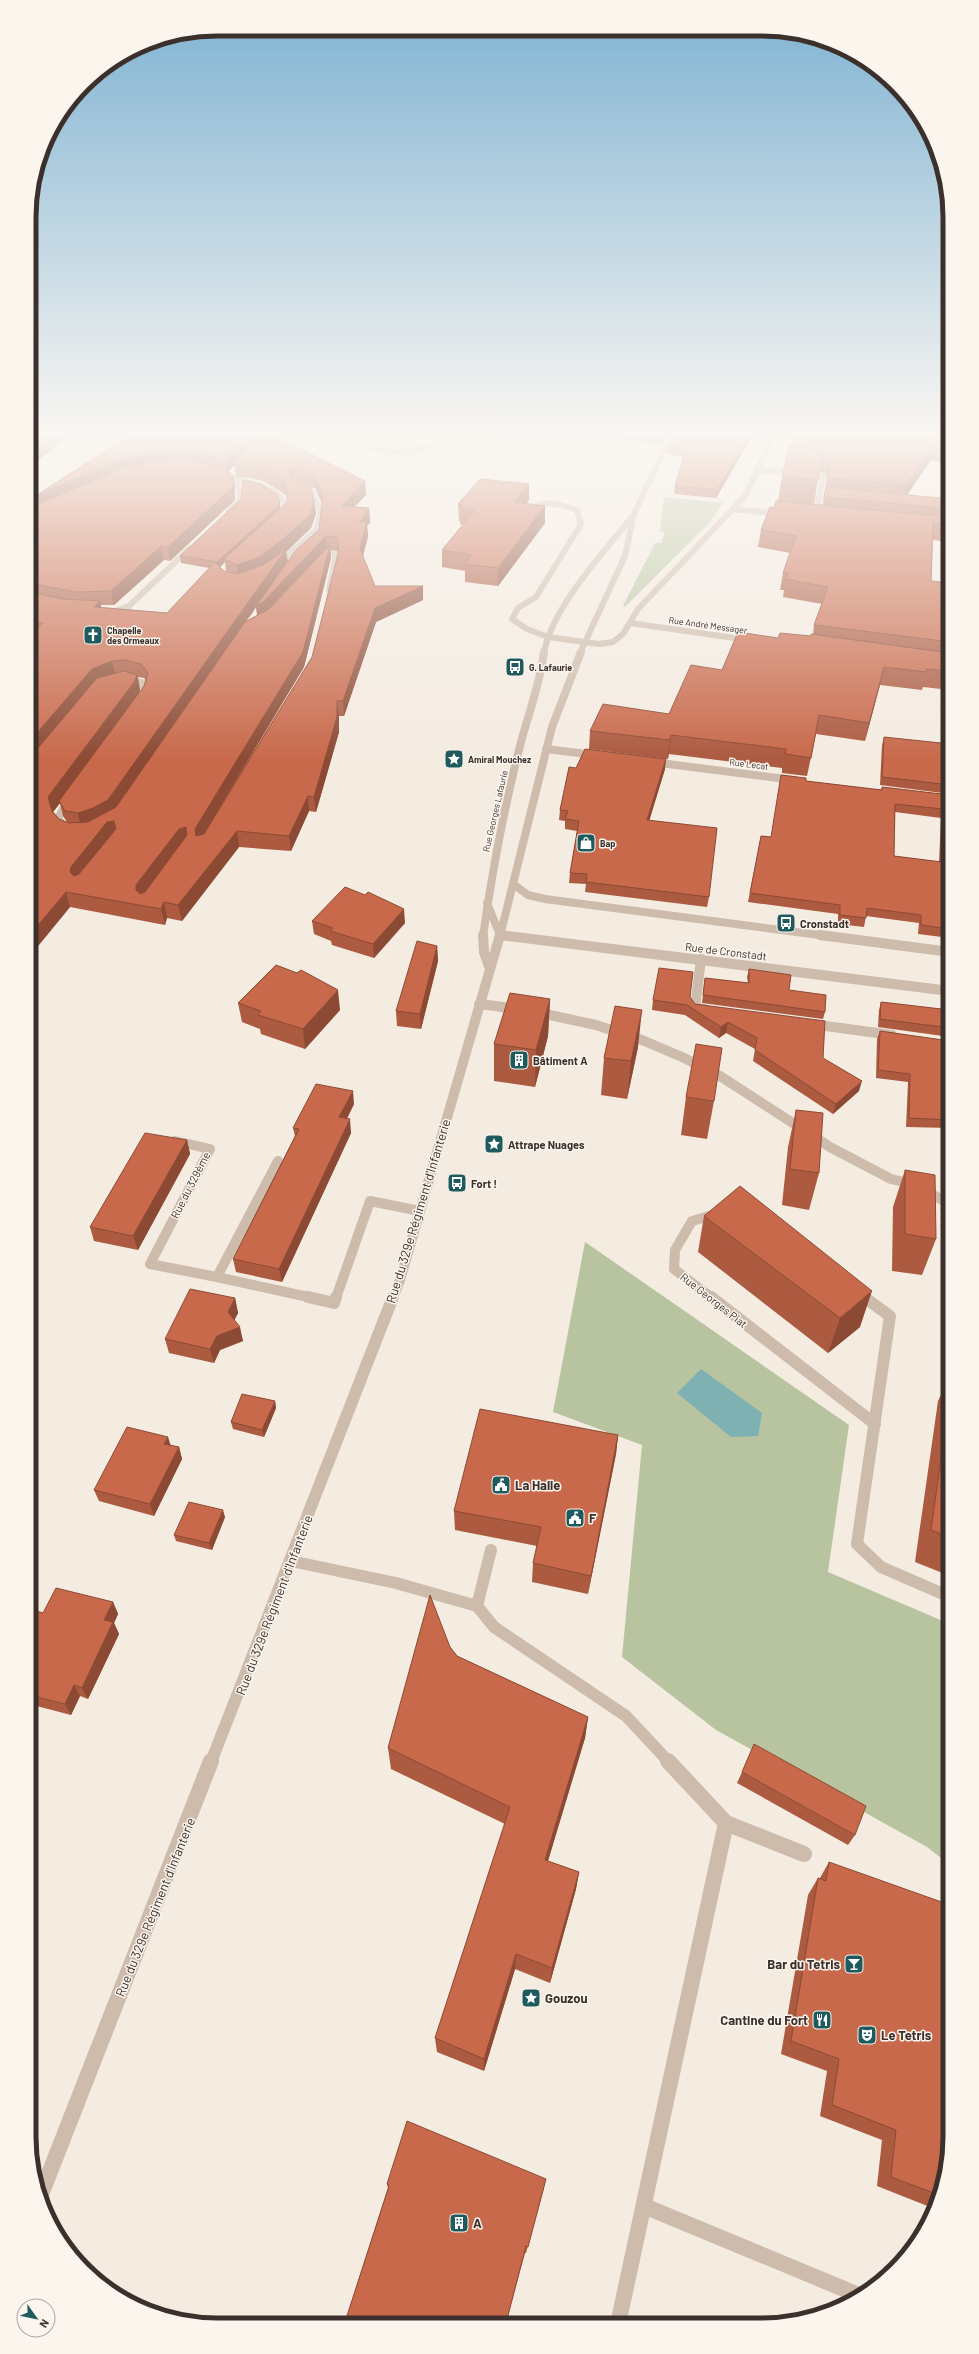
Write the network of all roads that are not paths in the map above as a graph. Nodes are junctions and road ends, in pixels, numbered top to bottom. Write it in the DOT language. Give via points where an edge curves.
graph roads {
  1 [pos="304,541"];
  2 [pos="316,541"];
  3 [pos="571,541"];
  4 [pos="613,541"];
  5 [pos="628,541"];
  6 [pos="703,541"];
  7 [pos="195,544"];
  8 [pos="301,554"];
  9 [pos="315,570"];
  10 [pos="270,571"];
  11 [pos="328,596"];
  12 [pos="103,613"];
  13 [pos="630,623"];
  14 [pos="548,637"];
  15 [pos="758,641"];
  16 [pos="585,643"];
  17 [pos="116,680"];
  18 [pos="138,704"];
  19 [pos="546,749"];
  20 [pos="607,756"];
  21 [pos="646,761"];
  22 [pos="802,781"];
  23 [pos="75,791"];
  24 [pos="72,832"];
  25 [pos="513,884"];
  26 [pos="487,902"];
  27 [pos="500,935"];
  28 [pos="943,951"];
  29 [pos="701,959"];
  30 [pos="490,969"];
  31 [pos="943,990"];
  32 [pos="479,1004"];
  33 [pos="710,1010"];
  34 [pos="803,1023"];
  35 [pos="904,1036"];
  36 [pos="161,1137"];
  37 [pos="278,1161"];
  38 [pos="943,1200"];
  39 [pos="420,1211"];
  40 [pos="724,1212"];
  41 [pos="218,1277"];
  42 [pos="846,1285"];
  43 [pos="875,1424"];
  44 [pos="491,1550"];
  45 [pos="291,1560"];
  46 [pos="943,1594"];
  47 [pos="477,1606"];
  48 [pos="726,1823"];
  49 [pos="804,1854"];
  50 [pos="43,2188"];
  51 [pos="644,2206"];
  52 [pos="854,2293"];
  53 [pos="619,2318"];
  1 -- 10 [label="street"];
  2 -- 8 [label="street"];
  3 -- 14 [label="street" via="536,597 518,608 512,619 527,629"];
  4 -- 14 [label="street, Rue Georges Lafaurie"];
  5 -- 16 [label="street, Rue Georges Lafaurie" via="625,556"];
  6 -- 13 [label="street" via="638,609"];
  7 -- 12 [label="street" via="129,606"];
  9 -- 11 [label="street" via="330,553 336,554"];
  13 -- 15 [label="street, Rue André Messager"];
  13 -- 16 [label="street" via="623,634 613,642"];
  14 -- 16 [label="street"];
  14 -- 26 [label="street, Rue Georges Lafaurie" via="541,657 542,666 519,753"];
  16 -- 19 [label="street, Rue Georges Lafaurie" via="571,674"];
  17 -- 18 [label="street" via="135,680 142,683 146,689"];
  19 -- 20 [label="street"];
  19 -- 25 [label="street, Rue Georges Lafaurie"];
  21 -- 22 [label="street, Rue Lecat"];
  23 -- 24 [label="street" via="57,815 60,826"];
  25 -- 27 [label="street, Rue Georges Lafaurie"];
  25 -- 28 [label="street" via="528,895 545,900"];
  26 -- 27 [label="street"];
  26 -- 30 [label="street, Rue Georges Lafaurie" via="483,936 484,952"];
  27 -- 29 [label="street, Rue de Cronstadt"];
  27 -- 30 [label="street, Rue du 329e Régiment d'Infanterie"];
  29 -- 31 [label="street, Rue de Cronstadt"];
  29 -- 33 [label="street" via="695,1008"];
  30 -- 32 [label="street, Rue du 329e Régiment d'Infanterie"];
  32 -- 38 [label="street" via="554,1014 642,1040 720,1076 830,1147 891,1179 912,1184"];
  32 -- 39 [label="street, Rue du 329e Régiment d'Infanterie"];
  34 -- 35 [label="street"];
  36 -- 41 [label="street, Rue du 329ème" via="210,1149 150,1264"];
  37 -- 41 [label="street"];
  39 -- 41 [label="street, Rue du 329ème" via="370,1201 334,1303"];
  39 -- 45 [label="street, Rue du 329e Régiment d'Infanterie" via="400,1280"];
  40 -- 43 [label="street, Rue Georges Piat" via="692,1221 675,1250 674,1269"];
  42 -- 43 [label="street" via="890,1316"];
  43 -- 46 [label="street" via="857,1544 881,1567"];
  44 -- 47 [label="street"];
  45 -- 47 [label="street" via="396,1583"];
  45 -- 50 [label="street, Rue du 329e Régiment d'Infanterie"];
  47 -- 48 [label="street" via="494,1627 626,1716"];
  48 -- 49 [label="street"];
  48 -- 51 [label="street"];
  51 -- 52 [label="street"];
  51 -- 53 [label="street"];
}
